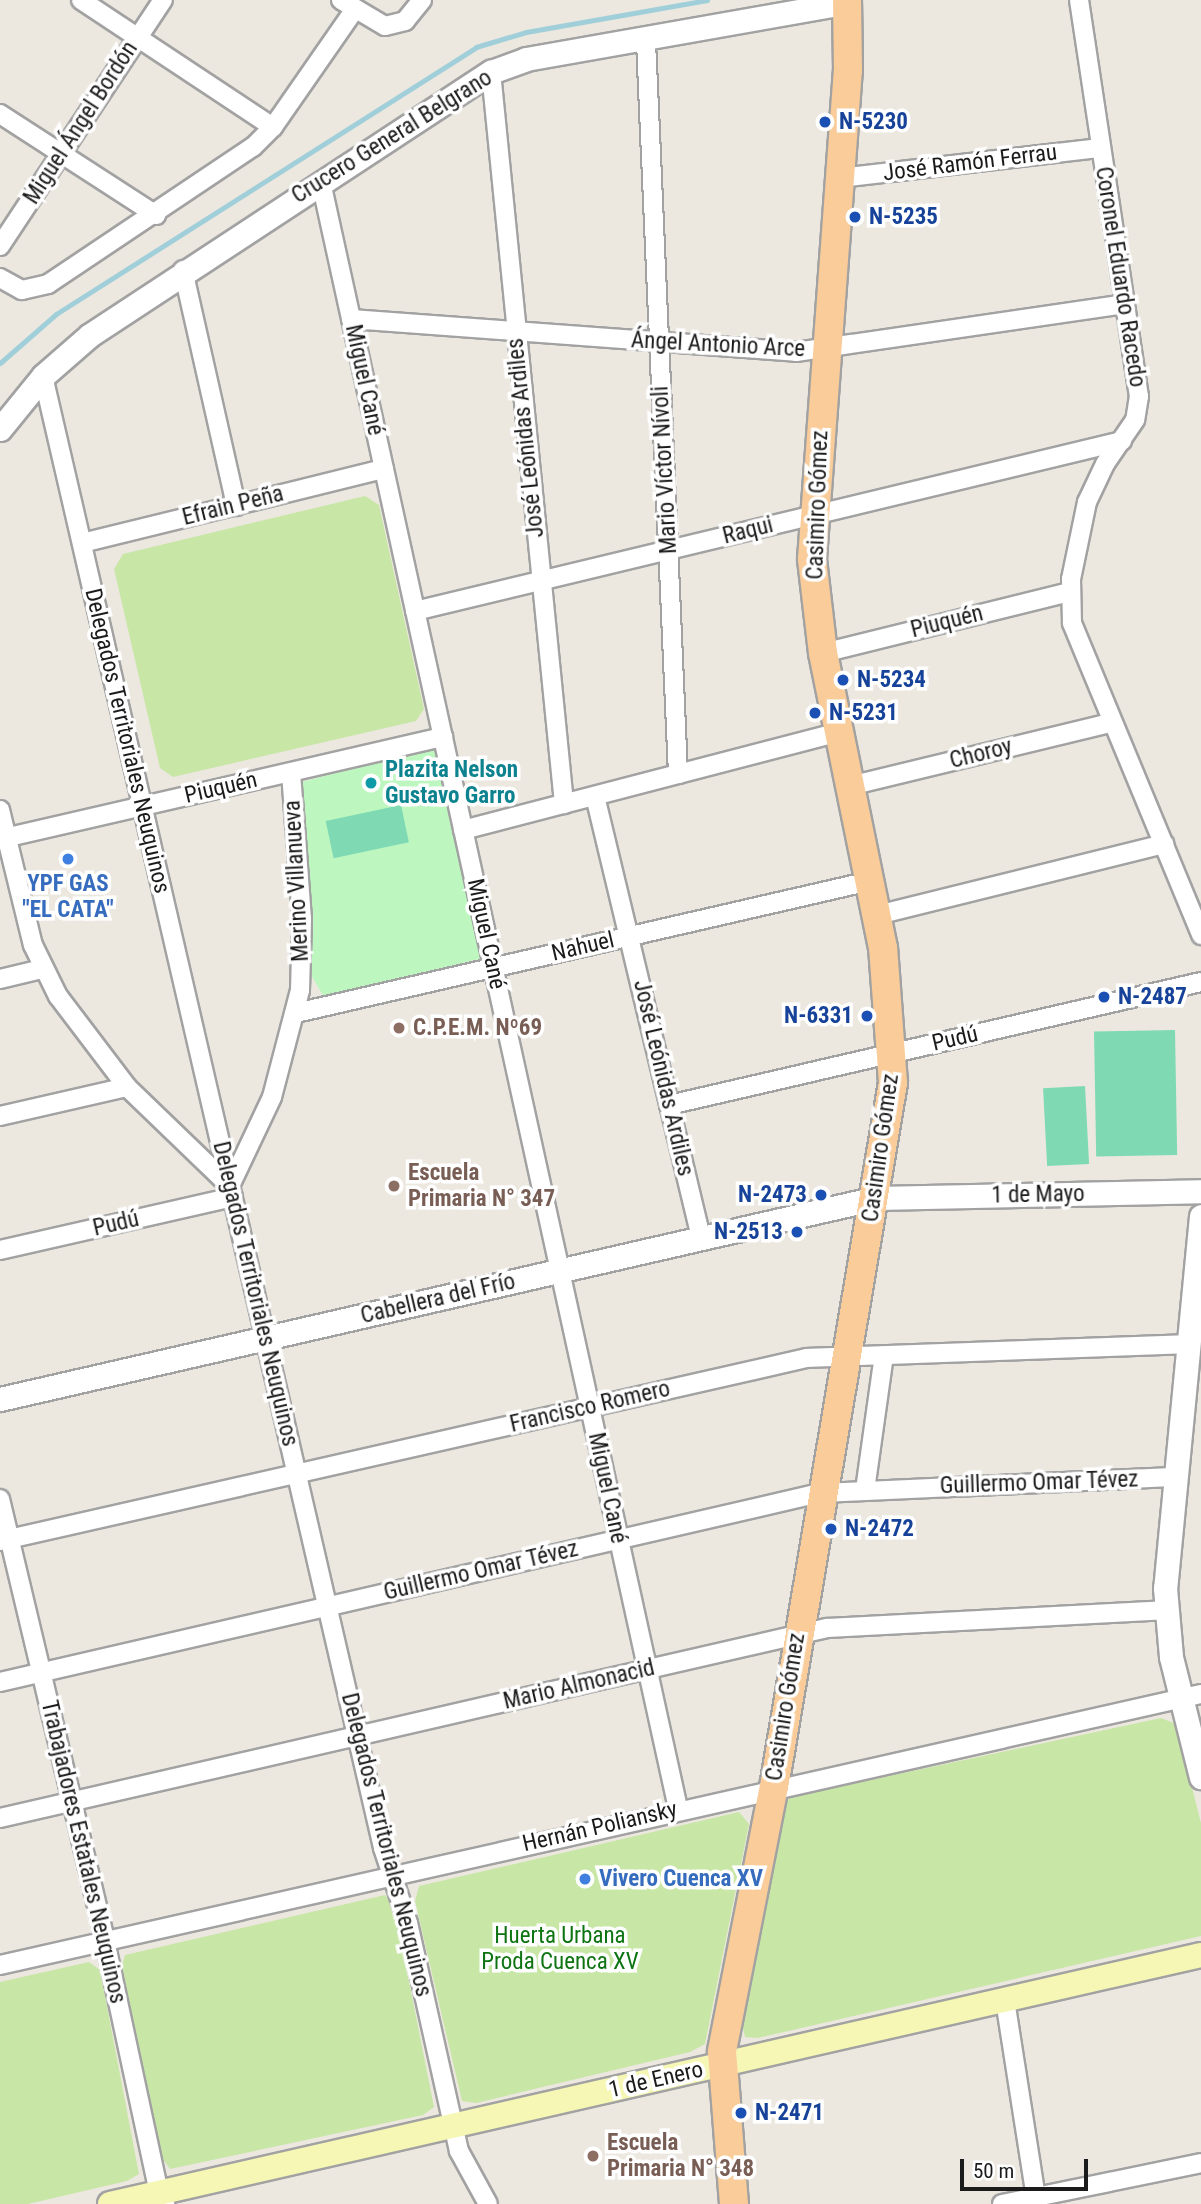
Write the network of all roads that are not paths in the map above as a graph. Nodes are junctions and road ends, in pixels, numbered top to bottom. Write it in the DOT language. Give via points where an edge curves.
graph roads {
  1 [pos="81,0"];
  2 [pos="163,0"];
  3 [pos="422,0"];
  4 [pos="1079,0"];
  5 [pos="847,1"];
  6 [pos="348,5"];
  7 [pos="138,37"];
  8 [pos="646,41"];
  9 [pos="491,72"];
  10 [pos="0,114"];
  11 [pos="273,127"];
  12 [pos="1100,148"];
  13 [pos="61,154"];
  14 [pos="840,178"];
  15 [pos="321,182"];
  16 [pos="156,215"];
  17 [pos="0,246"];
  18 [pos="183,270"];
  19 [pos="0,278"];
  20 [pos="1125,304"];
  21 [pos="351,318"];
  22 [pos="514,329"];
  23 [pos="659,342"];
  24 [pos="827,349"];
  25 [pos="43,376"];
  26 [pos="0,429"];
  27 [pos="1122,441"];
  28 [pos="384,469"];
  29 [pos="236,506"];
  30 [pos="814,515"];
  31 [pos="82,543"];
  32 [pos="669,551"];
  33 [pos="541,582"];
  34 [pos="1070,592"];
  35 [pos="415,611"];
  36 [pos="823,653"];
  37 [pos="1111,723"];
  38 [pos="839,732"];
  39 [pos="443,737"];
  40 [pos="291,772"];
  41 [pos="678,774"];
  42 [pos="850,786"];
  43 [pos="595,796"];
  44 [pos="564,804"];
  45 [pos="142,806"];
  46 [pos="0,810"];
  47 [pos="463,830"];
  48 [pos="3,838"];
  49 [pos="1164,844"];
  50 [pos="870,881"];
  51 [pos="877,915"];
  52 [pos="1201,935"];
  53 [pos="629,936"];
  54 [pos="493,967"];
  55 [pos="42,969"];
  56 [pos="0,979"];
  57 [pos="1201,982"];
  58 [pos="296,1013"];
  59 [pos="893,1053"];
  60 [pos="127,1087"];
  61 [pos="669,1105"];
  62 [pos="0,1116"];
  63 [pos="232,1191"];
  64 [pos="1201,1191"];
  65 [pos="876,1198"];
  66 [pos="1201,1216"];
  67 [pos="701,1238"];
  68 [pos="0,1250"];
  69 [pos="560,1271"];
  70 [pos="265,1338"];
  71 [pos="1189,1344"];
  72 [pos="884,1355"];
  73 [pos="845,1356"];
  74 [pos="0,1399"];
  75 [pos="590,1408"];
  76 [pos="297,1474"];
  77 [pos="1175,1477"];
  78 [pos="865,1490"];
  79 [pos="820,1493"];
  80 [pos="0,1499"];
  81 [pos="619,1539"];
  82 [pos="5,1540"];
  83 [pos="327,1606"];
  84 [pos="1166,1610"];
  85 [pos="797,1634"];
  86 [pos="647,1669"];
  87 [pos="41,1672"];
  88 [pos="0,1682"];
  89 [pos="1191,1696"];
  90 [pos="357,1736"];
  91 [pos="1201,1777"];
  92 [pos="774,1787"];
  93 [pos="72,1801"];
  94 [pos="678,1809"];
  95 [pos="0,1818"];
  96 [pos="392,1874"];
  97 [pos="105,1941"];
  98 [pos="1201,1955"];
  99 [pos="0,1965"];
  100 [pos="1005,2000"];
  101 [pos="721,2065"];
  102 [pos="453,2126"];
  103 [pos="1201,2164"];
  104 [pos="162,2199"];
  105 [pos="1037,2201"];
  106 [pos="110,2204"];
  107 [pos="488,2204"];
  108 [pos="734,2204"];
  109 [pos="1002,2204"];
  1 -- 7 [label="street"];
  2 -- 7 [label="street, Miguel Ángel Bordón"];
  3 -- 6 [label="street" via="412,14 396,24 376,23"];
  4 -- 12 [label="street, Coronel Eduardo Racedo"];
  5 -- 8 [label="street, Crucero General Belgrano"];
  5 -- 14 [label="main road, Casimiro Gómez" via="849,51"];
  6 -- 11 [label="street"];
  7 -- 11 [label="street"];
  7 -- 13 [label="street, Miguel Ángel Bordón"];
  8 -- 9 [label="street, Crucero General Belgrano" via="526,59"];
  8 -- 23 [label="street, Mario Víctor Nívoli"];
  9 -- 15 [label="street, Crucero General Belgrano"];
  9 -- 22 [label="street, José Leónidas Ardiles"];
  10 -- 13 [label="street"];
  11 -- 16 [label="street" via="253,147"];
  12 -- 14 [label="street, José Ramón Ferrau"];
  12 -- 20 [label="street, Coronel Eduardo Racedo"];
  13 -- 16 [label="street"];
  13 -- 17 [label="street, Miguel Ángel Bordón"];
  14 -- 24 [label="main road, Casimiro Gómez"];
  15 -- 18 [label="street, Crucero General Belgrano"];
  15 -- 21 [label="street, Miguel Cané"];
  16 -- 19 [label="street" via="48,284 30,291"];
  18 -- 25 [label="street, Crucero General Belgrano" via="90,335"];
  18 -- 29 [label="street"];
  20 -- 24 [label="street, Ángel Antonio Arce"];
  20 -- 27 [label="street, Coronel Eduardo Racedo" via="1139,396 1135,420"];
  21 -- 22 [label="street, Ángel Antonio Arce"];
  21 -- 28 [label="street, Miguel Cané"];
  22 -- 23 [label="street, Ángel Antonio Arce"];
  22 -- 33 [label="street, José Leónidas Ardiles"];
  23 -- 24 [label="street, Ángel Antonio Arce" via="782,352"];
  23 -- 32 [label="street, Mario Víctor Nívoli"];
  24 -- 30 [label="main road, Casimiro Gómez"];
  25 -- 26 [label="street, Crucero General Belgrano"];
  25 -- 31 [label="street, Delegados Territoriales Neuquinos"];
  27 -- 30 [label="street, Raqui"];
  27 -- 34 [label="street, Coronel Eduardo Racedo" via="1087,502"];
  28 -- 29 [label="street, Efrain Peña"];
  28 -- 35 [label="street, Miguel Cané"];
  29 -- 31 [label="street, Efrain Peña"];
  30 -- 32 [label="street, Raqui"];
  30 -- 36 [label="main road, Casimiro Gómez" via="813,582"];
  31 -- 45 [label="street, Delegados Territoriales Neuquinos"];
  32 -- 33 [label="street, Raqui"];
  32 -- 41 [label="street, Mario Víctor Nívoli"];
  33 -- 35 [label="street, Raqui"];
  33 -- 44 [label="street, José Leónidas Ardiles"];
  34 -- 36 [label="street, Piuquén"];
  34 -- 37 [label="street, Coronel Eduardo Racedo" via="1076,640"];
  35 -- 39 [label="street, Miguel Cané"];
  36 -- 38 [label="main road, Casimiro Gómez"];
  37 -- 42 [label="street, Choroy"];
  37 -- 49 [label="street, Coronel Eduardo Racedo"];
  38 -- 41 [label="street"];
  38 -- 42 [label="main road, Casimiro Gómez"];
  39 -- 40 [label="street, Piuquén"];
  39 -- 47 [label="street, Miguel Cané"];
  40 -- 45 [label="street, Piuquén"];
  40 -- 58 [label="street, Merino Villanueva" via="303,944"];
  41 -- 43 [label="street"];
  42 -- 50 [label="main road, Casimiro Gómez"];
  43 -- 44 [label="street"];
  43 -- 53 [label="street, José Leónidas Ardiles"];
  44 -- 47 [label="street"];
  45 -- 48 [label="street, Piuquén"];
  45 -- 63 [label="street, Delegados Territoriales Neuquinos"];
  46 -- 48 [label="street"];
  47 -- 54 [label="street, Miguel Cané"];
  48 -- 55 [label="street"];
  49 -- 51 [label="street"];
  49 -- 52 [label="street, Coronel Eduardo Racedo"];
  50 -- 51 [label="main road, Casimiro Gómez"];
  50 -- 53 [label="street, Nahuel"];
  51 -- 59 [label="main road, Casimiro Gómez"];
  53 -- 54 [label="street, Nahuel"];
  53 -- 61 [label="street, José Leónidas Ardiles"];
  54 -- 58 [label="street, Nahuel"];
  54 -- 69 [label="street, Miguel Cané"];
  55 -- 56 [label="street"];
  55 -- 60 [label="street" via="78,1026"];
  57 -- 59 [label="street, Pudú"];
  58 -- 63 [label="street, Merino Villanueva" via="272,1097"];
  59 -- 61 [label="street, Pudú"];
  59 -- 65 [label="main road, Casimiro Gómez" via="890,1121"];
  60 -- 62 [label="street"];
  60 -- 63 [label="street"];
  61 -- 67 [label="street, José Leónidas Ardiles"];
  63 -- 68 [label="street, Pudú"];
  63 -- 70 [label="street, Delegados Territoriales Neuquinos"];
  64 -- 65 [label="street, 1 de Mayo"];
  65 -- 67 [label="street, Cabellera del Frío"];
  65 -- 73 [label="main road, Casimiro Gómez"];
  66 -- 71 [label="street"];
  67 -- 69 [label="street, Cabellera del Frío"];
  69 -- 70 [label="street, Cabellera del Frío"];
  69 -- 75 [label="street, Miguel Cané"];
  70 -- 74 [label="street, Cabellera del Frío"];
  70 -- 76 [label="street, Delegados Territoriales Neuquinos"];
  71 -- 72 [label="street, Francisco Romero"];
  71 -- 77 [label="street"];
  72 -- 73 [label="street, Francisco Romero"];
  72 -- 78 [label="street"];
  73 -- 75 [label="street, Francisco Romero" via="795,1360"];
  73 -- 79 [label="main road, Casimiro Gómez"];
  75 -- 76 [label="street, Francisco Romero"];
  75 -- 81 [label="street, Miguel Cané"];
  76 -- 82 [label="street, Francisco Romero"];
  76 -- 83 [label="street, Delegados Territoriales Neuquinos"];
  77 -- 78 [label="street, Guillermo Omar Tévez"];
  77 -- 84 [label="street"];
  78 -- 79 [label="street, Guillermo Omar Tévez"];
  79 -- 81 [label="street, Guillermo Omar Tévez"];
  79 -- 85 [label="main road, Casimiro Gómez"];
  80 -- 82 [label="street, Trabajadores Estatales Neuquinos"];
  81 -- 83 [label="street, Guillermo Omar Tévez"];
  81 -- 86 [label="street, Miguel Cané"];
  82 -- 87 [label="street, Trabajadores Estatales Neuquinos"];
  83 -- 87 [label="street, Guillermo Omar Tévez"];
  83 -- 90 [label="street, Delegados Territoriales Neuquinos"];
  84 -- 85 [label="street, Mario Almonacid" via="843,1627"];
  84 -- 89 [label="street"];
  85 -- 86 [label="street, Mario Almonacid"];
  85 -- 92 [label="main road, Casimiro Gómez"];
  86 -- 90 [label="street, Mario Almonacid"];
  86 -- 94 [label="street, Miguel Cané"];
  87 -- 88 [label="street, Guillermo Omar Tévez"];
  87 -- 93 [label="street, Trabajadores Estatales Neuquinos"];
  89 -- 91 [label="street"];
  89 -- 92 [label="street, Hernán Poliansky"];
  90 -- 93 [label="street, Mario Almonacid"];
  90 -- 96 [label="street, Delegados Territoriales Neuquinos"];
  92 -- 94 [label="street, Hernán Poliansky"];
  92 -- 101 [label="main road, Casimiro Gómez"];
  93 -- 95 [label="street, Mario Almonacid"];
  93 -- 97 [label="street, Trabajadores Estatales Neuquinos"];
  94 -- 96 [label="street, Hernán Poliansky"];
  96 -- 97 [label="street, Hernán Poliansky"];
  96 -- 102 [label="street, Delegados Territoriales Neuquinos" via="408,1923"];
  97 -- 99 [label="street, Hernán Poliansky"];
  97 -- 104 [label="street, Trabajadores Estatales Neuquinos"];
  98 -- 100 [label="main road, 1 de Enero"];
  100 -- 101 [label="main road, 1 de Enero"];
  100 -- 105 [label="street"];
  101 -- 102 [label="main road, 1 de Enero"];
  101 -- 108 [label="main road, Casimiro Gómez"];
  102 -- 104 [label="main road, 1 de Enero"];
  102 -- 107 [label="street, Delegados Territoriales Neuquinos" via="463,2164"];
  103 -- 105 [label="street"];
  104 -- 106 [label="main road, 1 de Enero"];
  105 -- 109 [label="street"];
}
